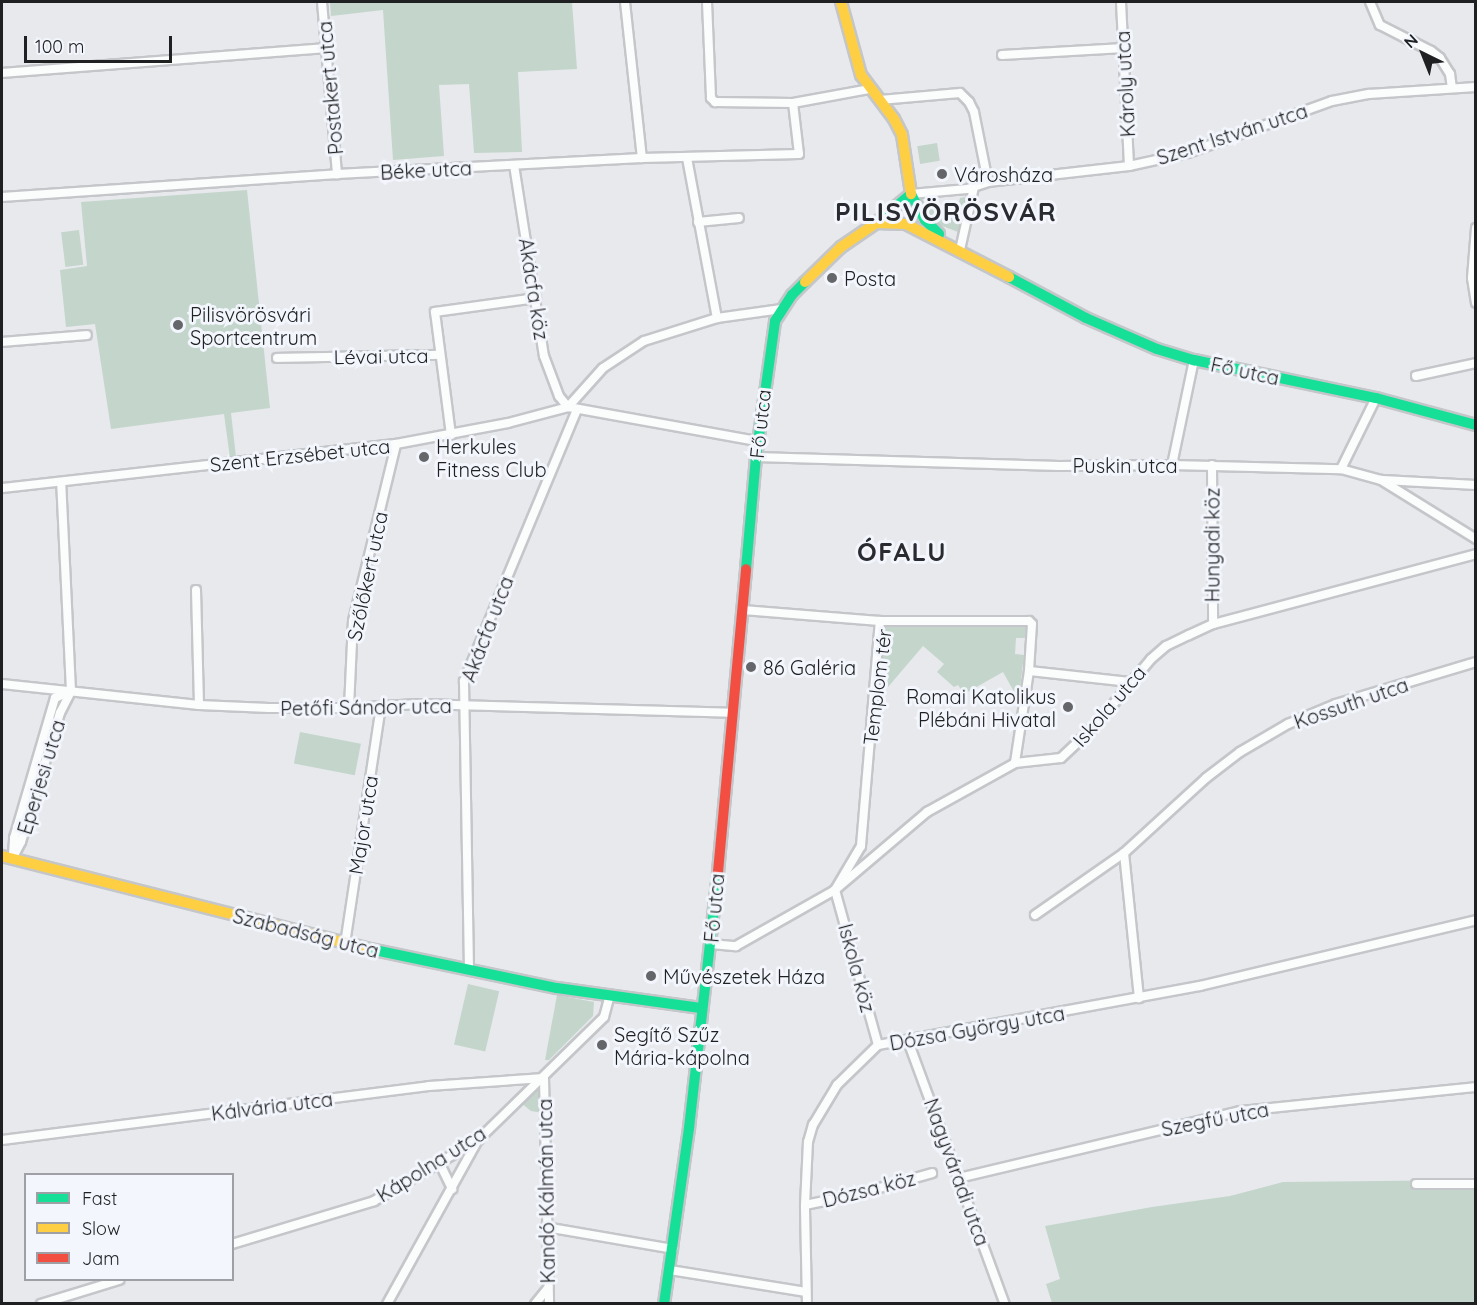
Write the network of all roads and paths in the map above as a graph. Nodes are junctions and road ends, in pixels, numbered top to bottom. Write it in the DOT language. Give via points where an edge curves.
graph roads {
  1 [pos="322,2"];
  2 [pos="625,2"];
  3 [pos="706,2"];
  4 [pos="840,2"];
  5 [pos="1121,2"];
  6 [pos="1370,2"];
  7 [pos="326,48"];
  8 [pos="1124,48"];
  9 [pos="1002,55"];
  10 [pos="2,73"];
  11 [pos="1476,87"];
  12 [pos="1452,88"];
  13 [pos="869,89"];
  14 [pos="880,100"];
  15 [pos="793,103"];
  16 [pos="642,158"];
  17 [pos="687,158"];
  18 [pos="514,165"];
  19 [pos="1129,166"];
  20 [pos="337,174"];
  21 [pos="988,182"];
  22 [pos="974,187"];
  23 [pos="2,197"];
  24 [pos="910,198"];
  25 [pos="739,218"];
  26 [pos="698,222"];
  27 [pos="876,223"];
  28 [pos="906,224"];
  29 [pos="1476,228"];
  30 [pos="956,247"];
  31 [pos="536,298"];
  32 [pos="1476,303"];
  33 [pos="781,309"];
  34 [pos="717,318"];
  35 [pos="87,335"];
  36 [pos="2,342"];
  37 [pos="441,355"];
  38 [pos="277,358"];
  39 [pos="1194,360"];
  40 [pos="1476,363"];
  41 [pos="1416,376"];
  42 [pos="1376,398"];
  43 [pos="572,409"];
  44 [pos="1476,425"];
  45 [pos="451,435"];
  46 [pos="757,441"];
  47 [pos="396,444"];
  48 [pos="756,457"];
  49 [pos="1172,465"];
  50 [pos="1212,465"];
  51 [pos="1341,469"];
  52 [pos="1382,480"];
  53 [pos="61,482"];
  54 [pos="1476,485"];
  55 [pos="2,488"];
  56 [pos="1476,539"];
  57 [pos="1476,554"];
  58 [pos="196,590"];
  59 [pos="743,610"];
  60 [pos="880,621"];
  61 [pos="1213,624"];
  62 [pos="1476,662"];
  63 [pos="1029,671"];
  64 [pos="1130,682"];
  65 [pos="2,684"];
  66 [pos="71,691"];
  67 [pos="199,705"];
  68 [pos="462,706"];
  69 [pos="381,707"];
  70 [pos="349,708"];
  71 [pos="732,713"];
  72 [pos="1015,763"];
  73 [pos="1124,853"];
  74 [pos="7,858"];
  75 [pos="835,890"];
  76 [pos="1035,915"];
  77 [pos="1476,920"];
  78 [pos="345,944"];
  79 [pos="711,944"];
  80 [pos="469,969"];
  81 [pos="611,996"];
  82 [pos="1138,998"];
  83 [pos="701,1008"];
  84 [pos="908,1041"];
  85 [pos="878,1046"];
  86 [pos="544,1078"];
  87 [pos="1476,1087"];
  88 [pos="2,1140"];
  89 [pos="478,1140"];
  90 [pos="440,1164"];
  91 [pos="932,1173"];
  92 [pos="960,1178"];
  93 [pos="1416,1184"];
  94 [pos="1476,1184"];
  95 [pos="452,1189"];
  96 [pos="806,1205"];
  97 [pos="546,1227"];
  98 [pos="234,1244"];
  99 [pos="673,1249"];
  100 [pos="670,1270"];
  101 [pos="116,1281"];
  102 [pos="548,1288"];
  103 [pos="806,1292"];
  104 [pos="41,1304"];
  105 [pos="387,1304"];
  106 [pos="535,1304"];
  107 [pos="549,1304"];
  108 [pos="664,1304"];
  109 [pos="807,1304"];
  110 [pos="1005,1304"];
  1 -- 7 [label="street, Postakert utca"];
  2 -- 16 [label="street"];
  3 -- 15 [label="street" via="711,98 715,102"];
  4 -- 13 [label="main road" via="855,59"];
  5 -- 8 [label="street, Károly utca"];
  6 -- 12 [label="street" via="1380,25 1440,58 1450,74"];
  7 -- 10 [label="street"];
  7 -- 20 [label="street, Postakert utca"];
  8 -- 9 [label="street"];
  8 -- 19 [label="street, Károly utca"];
  11 -- 12 [label="street, Szent István utca"];
  12 -- 19 [label="street, Szent István utca" via="1332,101 1188,153"];
  13 -- 14 [label="main road"];
  13 -- 15 [label="street"];
  14 -- 21 [label="street" via="960,93 974,112"];
  14 -- 24 [label="main road" via="902,135"];
  15 -- 17 [label="street, Béke utca" via="799,154"];
  16 -- 17 [label="street, Béke utca"];
  16 -- 18 [label="street, Béke utca"];
  17 -- 26 [label="street"];
  18 -- 20 [label="street, Béke utca"];
  18 -- 31 [label="street, Akácfa köz"];
  19 -- 21 [label="street, Szent István utca"];
  20 -- 23 [label="street, Béke utca"];
  21 -- 22 [label="street, Szent István utca"];
  22 -- 24 [label="street, Szent István utca"];
  22 -- 30 [label="street"];
  24 -- 27 [label="main road"];
  24 -- 28 [label="main road" via="903,212"];
  24 -- 30 [label="main road" via="928,224"];
  25 -- 26 [label="street"];
  26 -- 34 [label="street"];
  27 -- 28 [label="main road, Fő utca"];
  27 -- 33 [label="main road, Fő utca" via="841,248"];
  28 -- 30 [label="main road, Fő utca"];
  29 -- 32 [label="street" via="1472,278"];
  30 -- 39 [label="main road, Fő utca" via="1090,320 1157,349"];
  31 -- 37 [label="street" via="436,311"];
  31 -- 43 [label="street, Akácfa köz" via="544,356 559,396"];
  33 -- 34 [label="street"];
  33 -- 46 [label="main road, Fő utca" via="771,333"];
  34 -- 43 [label="street" via="633,346 603,368"];
  35 -- 36 [label="street"];
  37 -- 38 [label="street, Lévai utca"];
  37 -- 45 [label="street, Lévai utca"];
  39 -- 42 [label="main road, Fő utca"];
  39 -- 49 [label="street"];
  40 -- 41 [label="street"];
  42 -- 44 [label="main road, Fő utca"];
  42 -- 51 [label="street"];
  43 -- 45 [label="street, Szent Erzsébet utca"];
  43 -- 46 [label="street, Szent Erzsébet utca"];
  43 -- 68 [label="street, Akácfa utca" via="470,663"];
  45 -- 47 [label="street, Szent Erzsébet utca"];
  46 -- 48 [label="main road, Fő utca"];
  47 -- 53 [label="street, Szent Erzsébet utca"];
  47 -- 70 [label="street, Szőlőkert utca" via="353,621"];
  48 -- 49 [label="street, Puskin utca" via="1059,466"];
  48 -- 59 [label="main road, Fő utca"];
  49 -- 50 [label="street, Puskin utca"];
  50 -- 51 [label="street, Puskin utca"];
  50 -- 61 [label="street, Hunyadi köz"];
  51 -- 52 [label="street, Puskin utca"];
  52 -- 54 [label="street"];
  52 -- 56 [label="street, Puskin utca"];
  53 -- 55 [label="street, Szent Erzsébet utca"];
  53 -- 66 [label="street"];
  57 -- 61 [label="street, Iskola utca"];
  58 -- 67 [label="street"];
  59 -- 60 [label="street"];
  59 -- 71 [label="main road, Fő utca"];
  60 -- 63 [label="street, Templom tér" via="1029,621"];
  60 -- 75 [label="street, Templom tér" via="861,846"];
  61 -- 64 [label="street, Iskola utca" via="1166,646"];
  62 -- 73 [label="street, Kossuth utca" via="1336,704 1288,724 1240,752 1206,778"];
  63 -- 64 [label="street"];
  63 -- 72 [label="street, Templom tér"];
  64 -- 72 [label="street, Iskola utca" via="1095,726 1061,758"];
  65 -- 66 [label="street, Petőfi Sándor utca"];
  66 -- 67 [label="street, Petőfi Sándor utca"];
  66 -- 74 [label="street, Eperjesi utca" via="56,698"];
  67 -- 70 [label="street, Petőfi Sándor utca"];
  68 -- 69 [label="street, Petőfi Sándor utca"];
  68 -- 71 [label="street, Petőfi Sándor utca"];
  68 -- 80 [label="street, Akácfa utca"];
  69 -- 70 [label="street, Petőfi Sándor utca"];
  69 -- 78 [label="street, Major utca"];
  71 -- 79 [label="main road, Fő utca"];
  72 -- 75 [label="street, Iskola utca" via="927,812"];
  73 -- 76 [label="street, Kossuth utca"];
  73 -- 82 [label="street"];
  74 -- 78 [label="main road, Szabadság utca"];
  75 -- 79 [label="street, Iskola utca" via="735,946"];
  75 -- 85 [label="street, Iskola köz"];
  77 -- 82 [label="street, Dózsa György utca"];
  78 -- 80 [label="main road, Szabadság utca"];
  79 -- 83 [label="main road, Fő utca"];
  80 -- 81 [label="main road, Szabadság utca"];
  81 -- 83 [label="main road, Szabadság utca"];
  81 -- 86 [label="street, Kápolna utca" via="604,1017"];
  82 -- 84 [label="street, Dózsa György utca"];
  83 -- 99 [label="main road, Fő utca"];
  84 -- 85 [label="street, Dózsa György utca"];
  84 -- 92 [label="street, Nagyváradi utca"];
  85 -- 96 [label="street, Dózsa György utca" via="837,1085 813,1125 808,1142"];
  86 -- 88 [label="street, Kálvária utca" via="429,1086"];
  86 -- 89 [label="street, Kápolna utca"];
  86 -- 97 [label="street, Kandó Kálmán utca"];
  87 -- 92 [label="street, Szegfű utca" via="1240,1111"];
  89 -- 90 [label="street, Kápolna utca"];
  89 -- 95 [label="street"];
  90 -- 95 [label="street"];
  90 -- 98 [label="street, Kápolna utca" via="374,1201"];
  91 -- 96 [label="street, Dózsa köz"];
  92 -- 110 [label="street, Nagyváradi utca"];
  93 -- 94 [label="street"];
  95 -- 105 [label="street"];
  96 -- 103 [label="street, Dózsa György utca"];
  97 -- 99 [label="street"];
  97 -- 102 [label="street, Kandó Kálmán utca"];
  99 -- 100 [label="main road, Fő utca"];
  100 -- 103 [label="street"];
  100 -- 108 [label="main road, Fő utca"];
  101 -- 104 [label="street"];
  102 -- 106 [label="street"];
  102 -- 107 [label="street, Kandó Kálmán utca"];
  103 -- 109 [label="street, Dózsa György utca"];
}
